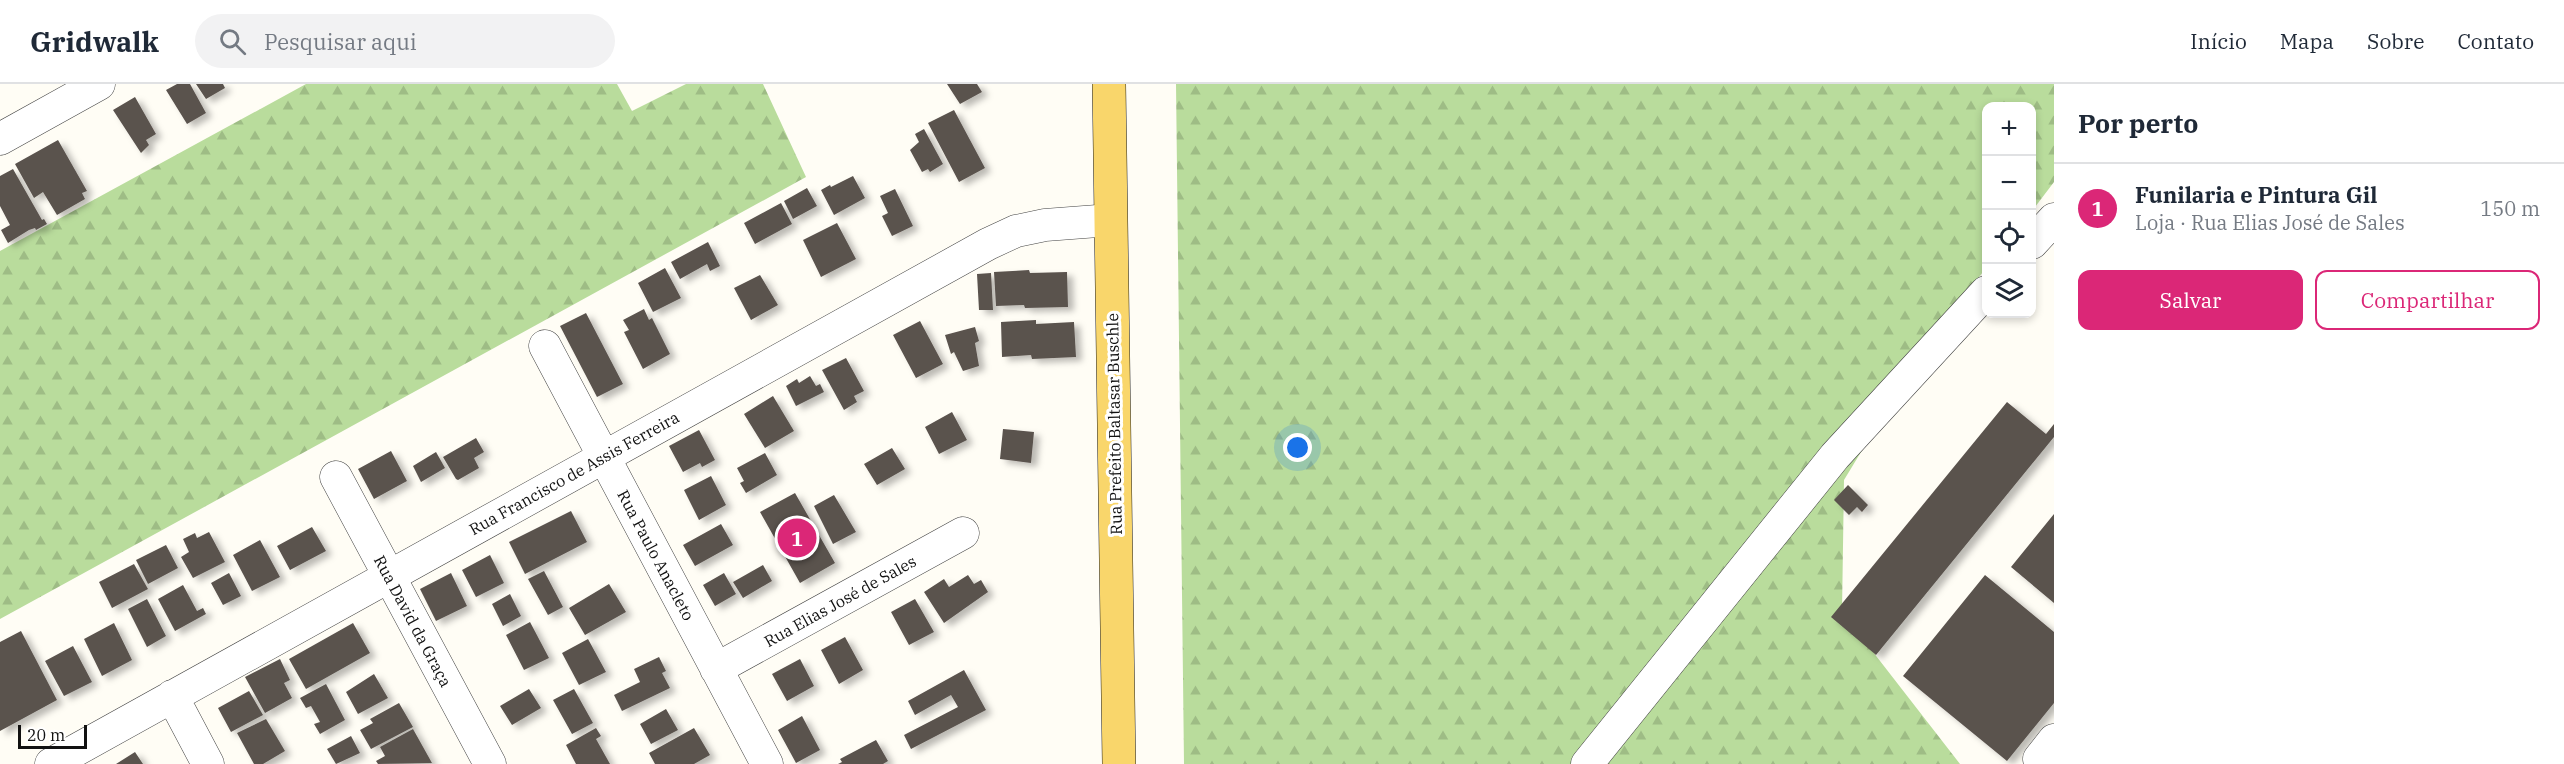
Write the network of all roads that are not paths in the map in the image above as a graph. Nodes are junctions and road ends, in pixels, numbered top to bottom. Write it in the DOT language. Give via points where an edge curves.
graph roads {
  1 [pos="1108,84"];
  2 [pos="81,88"];
  3 [pos="0,139"];
  4 [pos="2054,219"];
  5 [pos="1111,220"];
  6 [pos="2036,238"];
  7 [pos="1982,296"];
  8 [pos="545,346"];
  9 [pos="604,457"];
  10 [pos="336,477"];
  11 [pos="963,533"];
  12 [pos="388,576"];
  13 [pos="716,669"];
  14 [pos="172,696"];
  15 [pos="51,764"];
  16 [pos="208,764"];
  17 [pos="490,764"];
  18 [pos="767,764"];
  19 [pos="1119,764"];
  20 [pos="1587,764"];
  1 -- 5 [label="main road, Rua Prefeito Baltasar Buschle"];
  2 -- 3 [label="street"];
  4 -- 6 [label="street"];
  5 -- 9 [label="street, Rua Francisco de Assis Ferreira" via="1016,231"];
  5 -- 19 [label="main road, Rua Prefeito Baltasar Buschle"];
  7 -- 20 [label="street" via="1835,456"];
  8 -- 9 [label="street, Rua Paulo Anacleto"];
  9 -- 12 [label="street, Rua Francisco de Assis Ferreira"];
  9 -- 13 [label="street, Rua Paulo Anacleto"];
  10 -- 12 [label="street, Rua David da Graça"];
  11 -- 13 [label="street, Rua Elias José de Sales"];
  12 -- 14 [label="street, Rua Francisco de Assis Ferreira"];
  12 -- 17 [label="street, Rua David da Graça"];
  13 -- 18 [label="street, Rua Paulo Anacleto"];
  14 -- 15 [label="street, Rua Francisco de Assis Ferreira"];
  14 -- 16 [label="street"];
}
